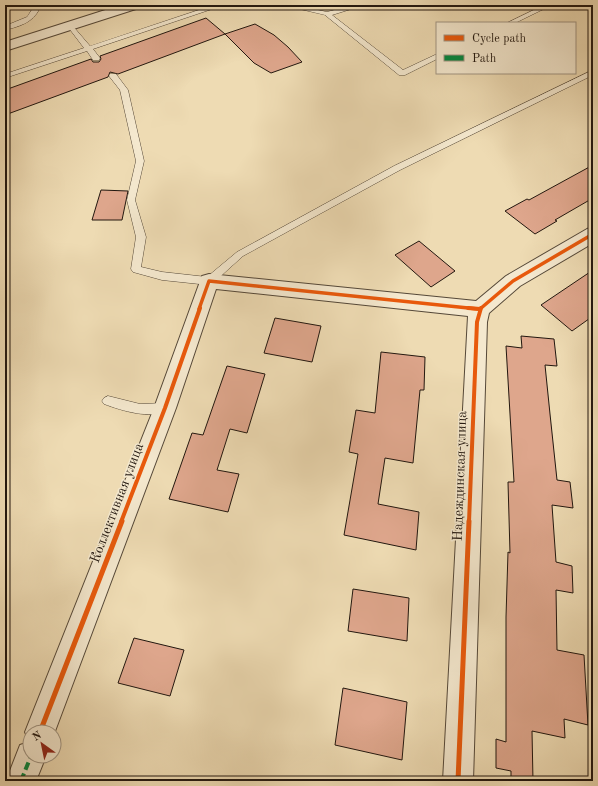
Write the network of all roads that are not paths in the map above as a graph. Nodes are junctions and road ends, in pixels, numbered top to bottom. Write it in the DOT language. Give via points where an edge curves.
graph roads {
  1 [pos="38,5"];
  2 [pos="134,5"];
  3 [pos="221,5"];
  4 [pos="286,5"];
  5 [pos="361,5"];
  6 [pos="549,5"];
  7 [pos="327,14"];
  8 [pos="512,22"];
  9 [pos="70,26"];
  10 [pos="5,28"];
  11 [pos="5,48"];
  12 [pos="89,49"];
  13 [pos="436,56"];
  14 [pos="96,58"];
  15 [pos="593,72"];
  16 [pos="5,76"];
  17 [pos="113,76"];
  18 [pos="593,234"];
  19 [pos="209,281"];
  20 [pos="480,308"];
  21 [pos="108,401"];
  22 [pos="165,408"];
  23 [pos="43,724"];
  24 [pos="28,764"];
  25 [pos="21,781"];
  26 [pos="458,781"];
  1 -- 10 [label="lane" via="34,16"];
  2 -- 9 [label="street"];
  3 -- 12 [label="lane"];
  4 -- 7 [label="lane"];
  5 -- 7 [label="lane"];
  6 -- 8 [label="lane"];
  7 -- 13 [label="lane" via="402,73"];
  9 -- 11 [label="street"];
  9 -- 12 [label="lane"];
  12 -- 14 [label="lane"];
  12 -- 16 [label="lane"];
  15 -- 19 [label="lane" via="397,168 240,254"];
  17 -- 19 [label="lane" via="124,90 140,160 131,200 141,237 136,269 162,276"];
  18 -- 20 [label="street" via="513,281"];
  19 -- 20 [label="street"];
  19 -- 22 [label="street, Коллективная улица"];
  20 -- 26 [label="street, Надеждинская улица"];
  21 -- 22 [label="lane" via="140,409"];
  22 -- 23 [label="street, Коллективная улица"];
  24 -- 25 [label="street"];
}
